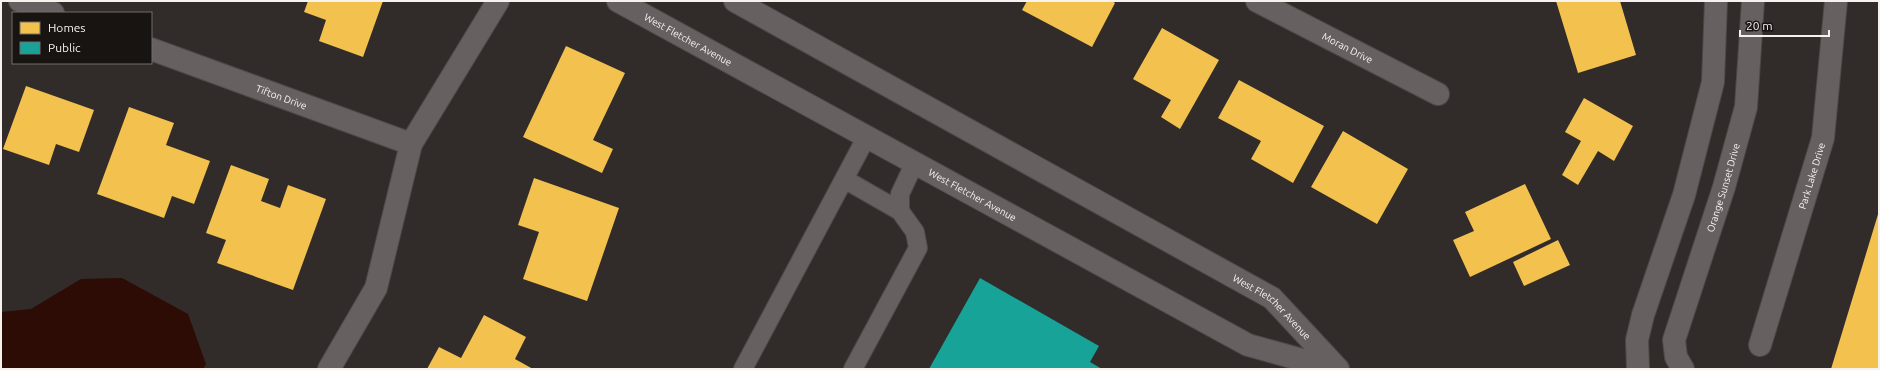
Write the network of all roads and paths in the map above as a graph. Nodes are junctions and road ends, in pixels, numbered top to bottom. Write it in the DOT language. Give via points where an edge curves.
graph roads {
  1 [pos="20,1"];
  2 [pos="498,1"];
  3 [pos="618,1"];
  4 [pos="735,1"];
  5 [pos="1257,1"];
  6 [pos="1716,1"];
  7 [pos="1753,1"];
  8 [pos="1836,1"];
  9 [pos="49,12"];
  10 [pos="152,49"];
  11 [pos="1438,94"];
  12 [pos="867,136"];
  13 [pos="411,144"];
  14 [pos="915,162"];
  15 [pos="844,179"];
  16 [pos="900,211"];
  17 [pos="1760,345"];
  18 [pos="329,369"];
  19 [pos="743,369"];
  20 [pos="853,369"];
  21 [pos="1336,369"];
  22 [pos="1638,369"];
  23 [pos="1683,369"];
  1 -- 9 [label="street"];
  2 -- 13 [label="street"];
  3 -- 12 [label="street, West Fletcher Avenue"];
  4 -- 21 [label="street, West Fletcher Avenue" via="1272,298"];
  5 -- 11 [label="street, Moran Drive"];
  6 -- 22 [label="street" via="1713,82 1684,195 1636,340"];
  7 -- 23 [label="street, Orange Sunset Drive" via="1746,107 1724,187 1674,340 1676,357"];
  8 -- 17 [label="street, Park Lake Drive" via="1822,138"];
  10 -- 13 [label="street, Tifton Drive"];
  12 -- 14 [label="street, West Fletcher Avenue"];
  12 -- 15 [label="lane"];
  13 -- 18 [label="street" via="376,288"];
  14 -- 16 [label="lane" via="900,194"];
  14 -- 21 [label="street, West Fletcher Avenue" via="1248,345"];
  15 -- 16 [label="lane"];
  15 -- 19 [label="lane"];
  16 -- 20 [label="lane" via="915,232 918,248"];
}
